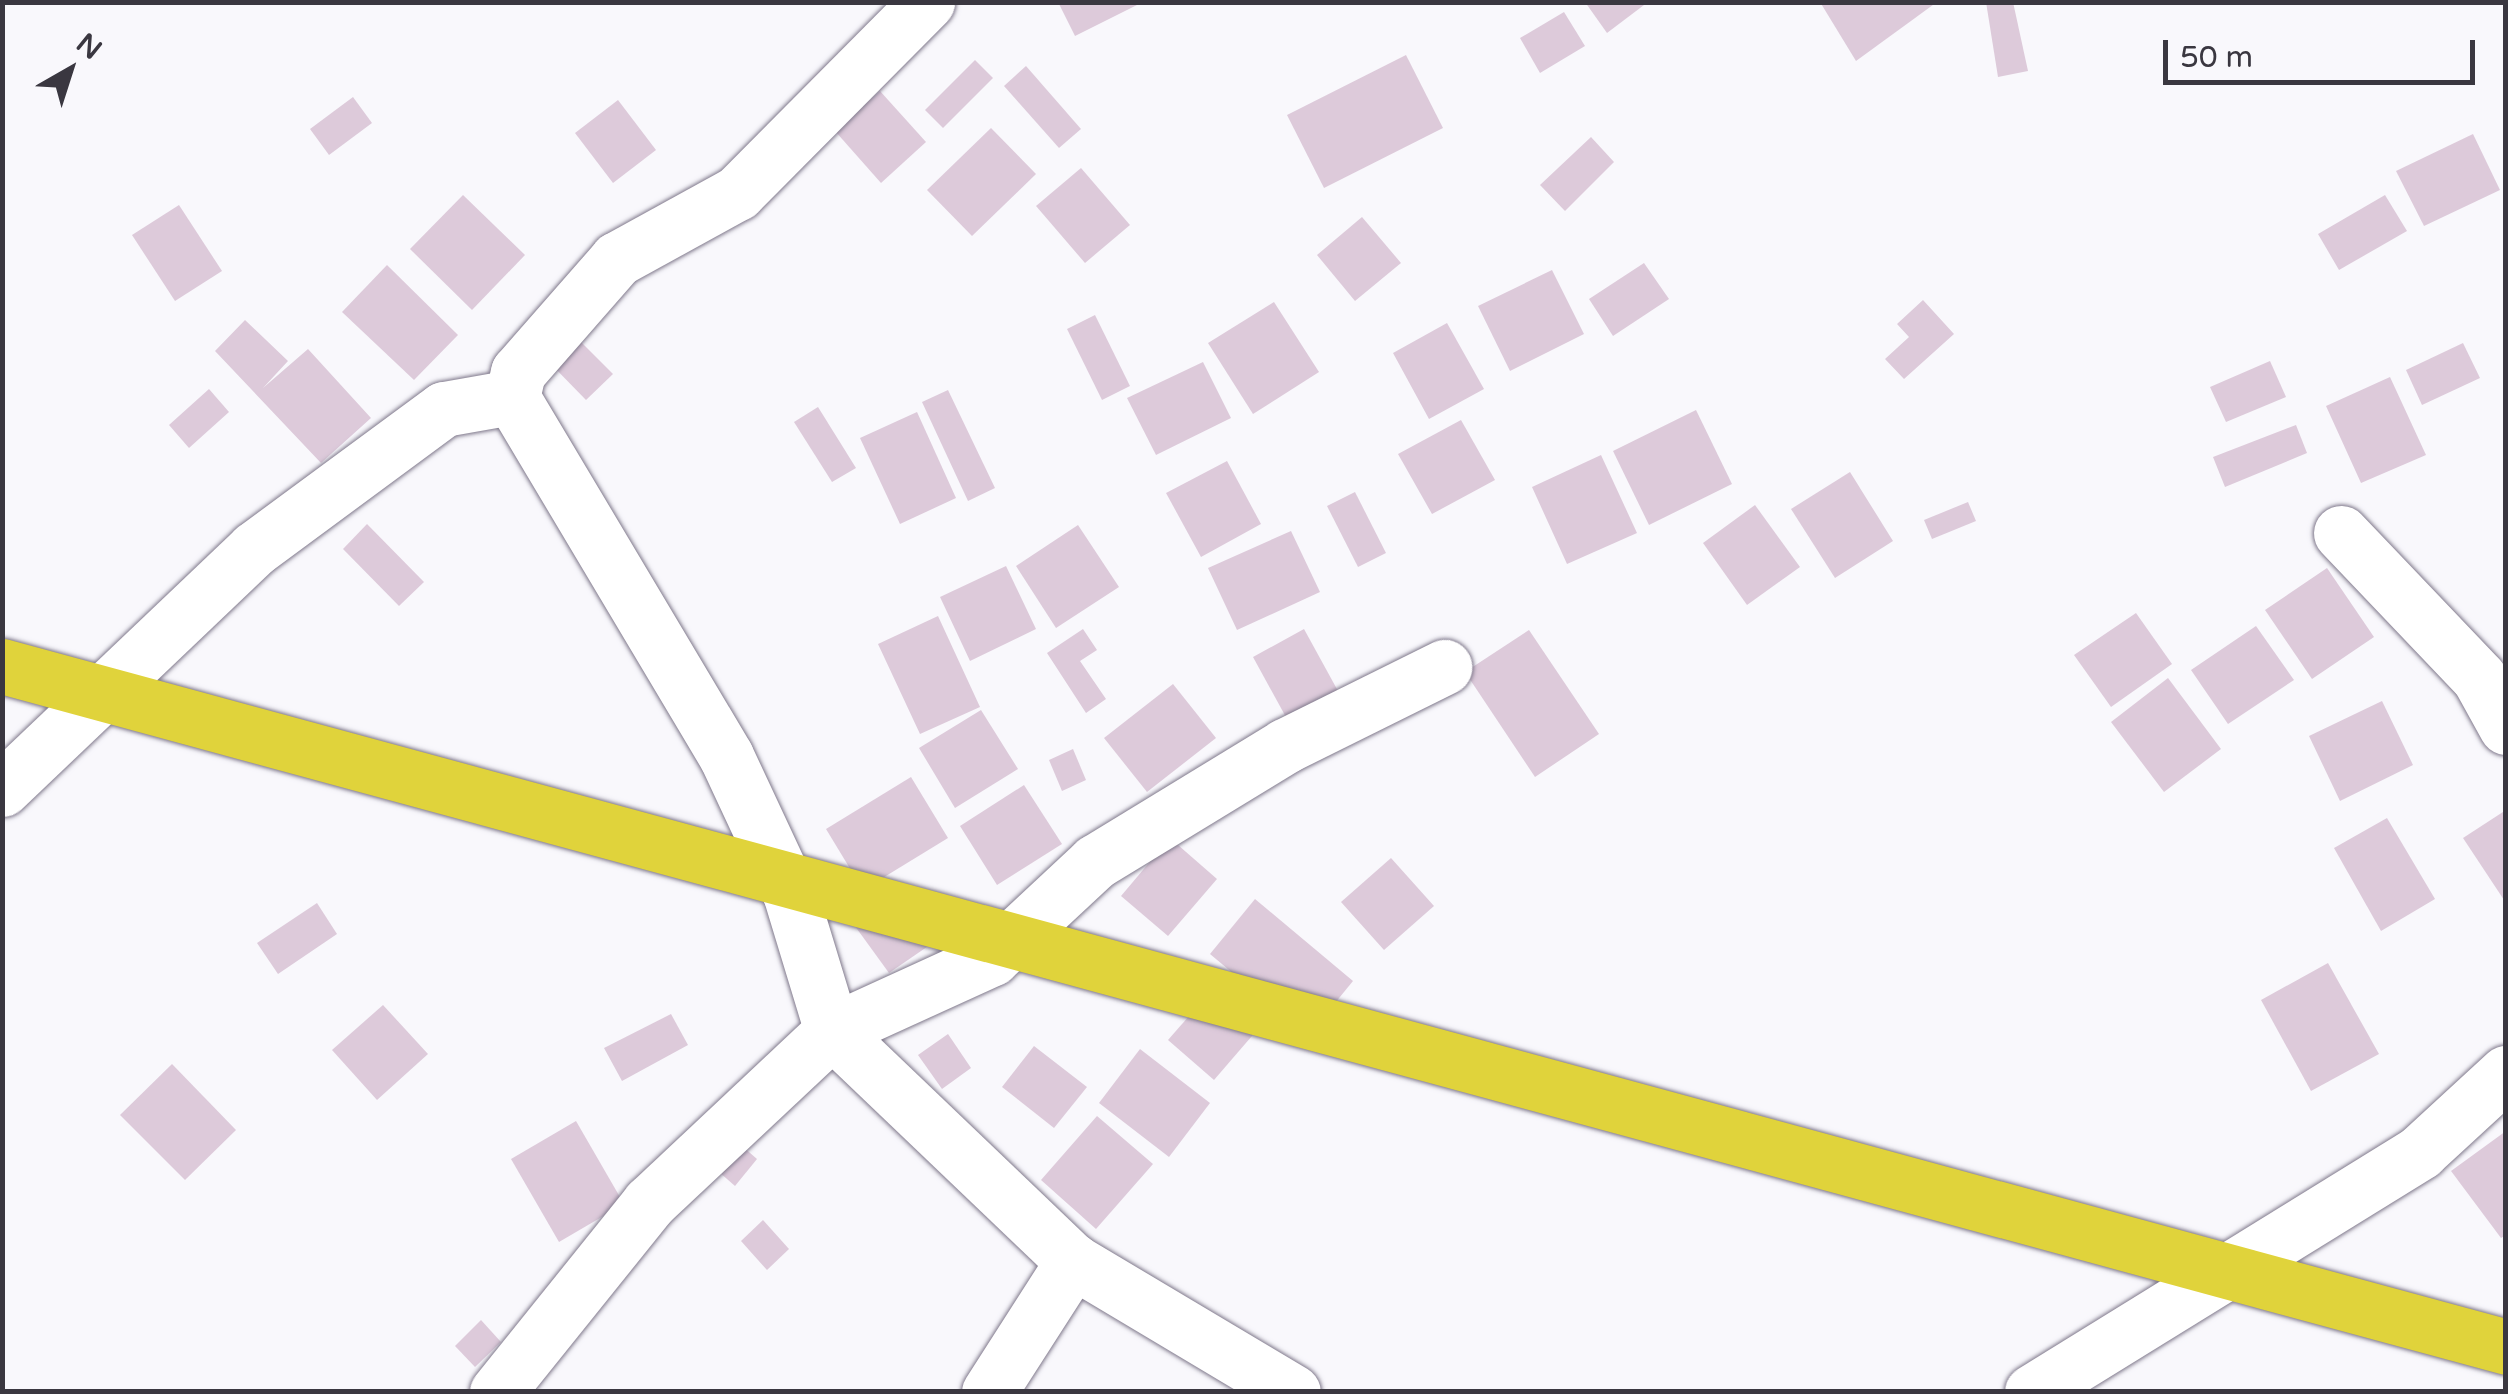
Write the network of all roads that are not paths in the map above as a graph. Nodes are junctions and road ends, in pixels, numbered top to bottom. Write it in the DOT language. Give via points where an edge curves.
graph roads {
  1 [pos="927,2"];
  2 [pos="512,396"];
  3 [pos="2341,533"];
  4 [pos="2,666"];
  5 [pos="1444,667"];
  6 [pos="2506,726"];
  7 [pos="2,789"];
  8 [pos="832,1031"];
  9 [pos="2506,1073"];
  10 [pos="1073,1261"];
  11 [pos="2506,1347"];
  12 [pos="497,1392"];
  13 [pos="989,1392"];
  14 [pos="1293,1392"];
  15 [pos="2032,1392"];
  1 -- 2 [label="street" via="737,193 617,259 518,372"];
  2 -- 7 [label="street" via="444,409 254,549"];
  2 -- 8 [label="street" via="726,756 790,893"];
  3 -- 6 [label="street" via="2480,678"];
  4 -- 11 [label="highway"];
  5 -- 8 [label="street" via="1285,746 1094,862 992,958"];
  8 -- 10 [label="street"];
  8 -- 12 [label="street" via="650,1203"];
  9 -- 15 [label="street" via="2420,1152"];
  10 -- 13 [label="street"];
  10 -- 14 [label="street"];
}
